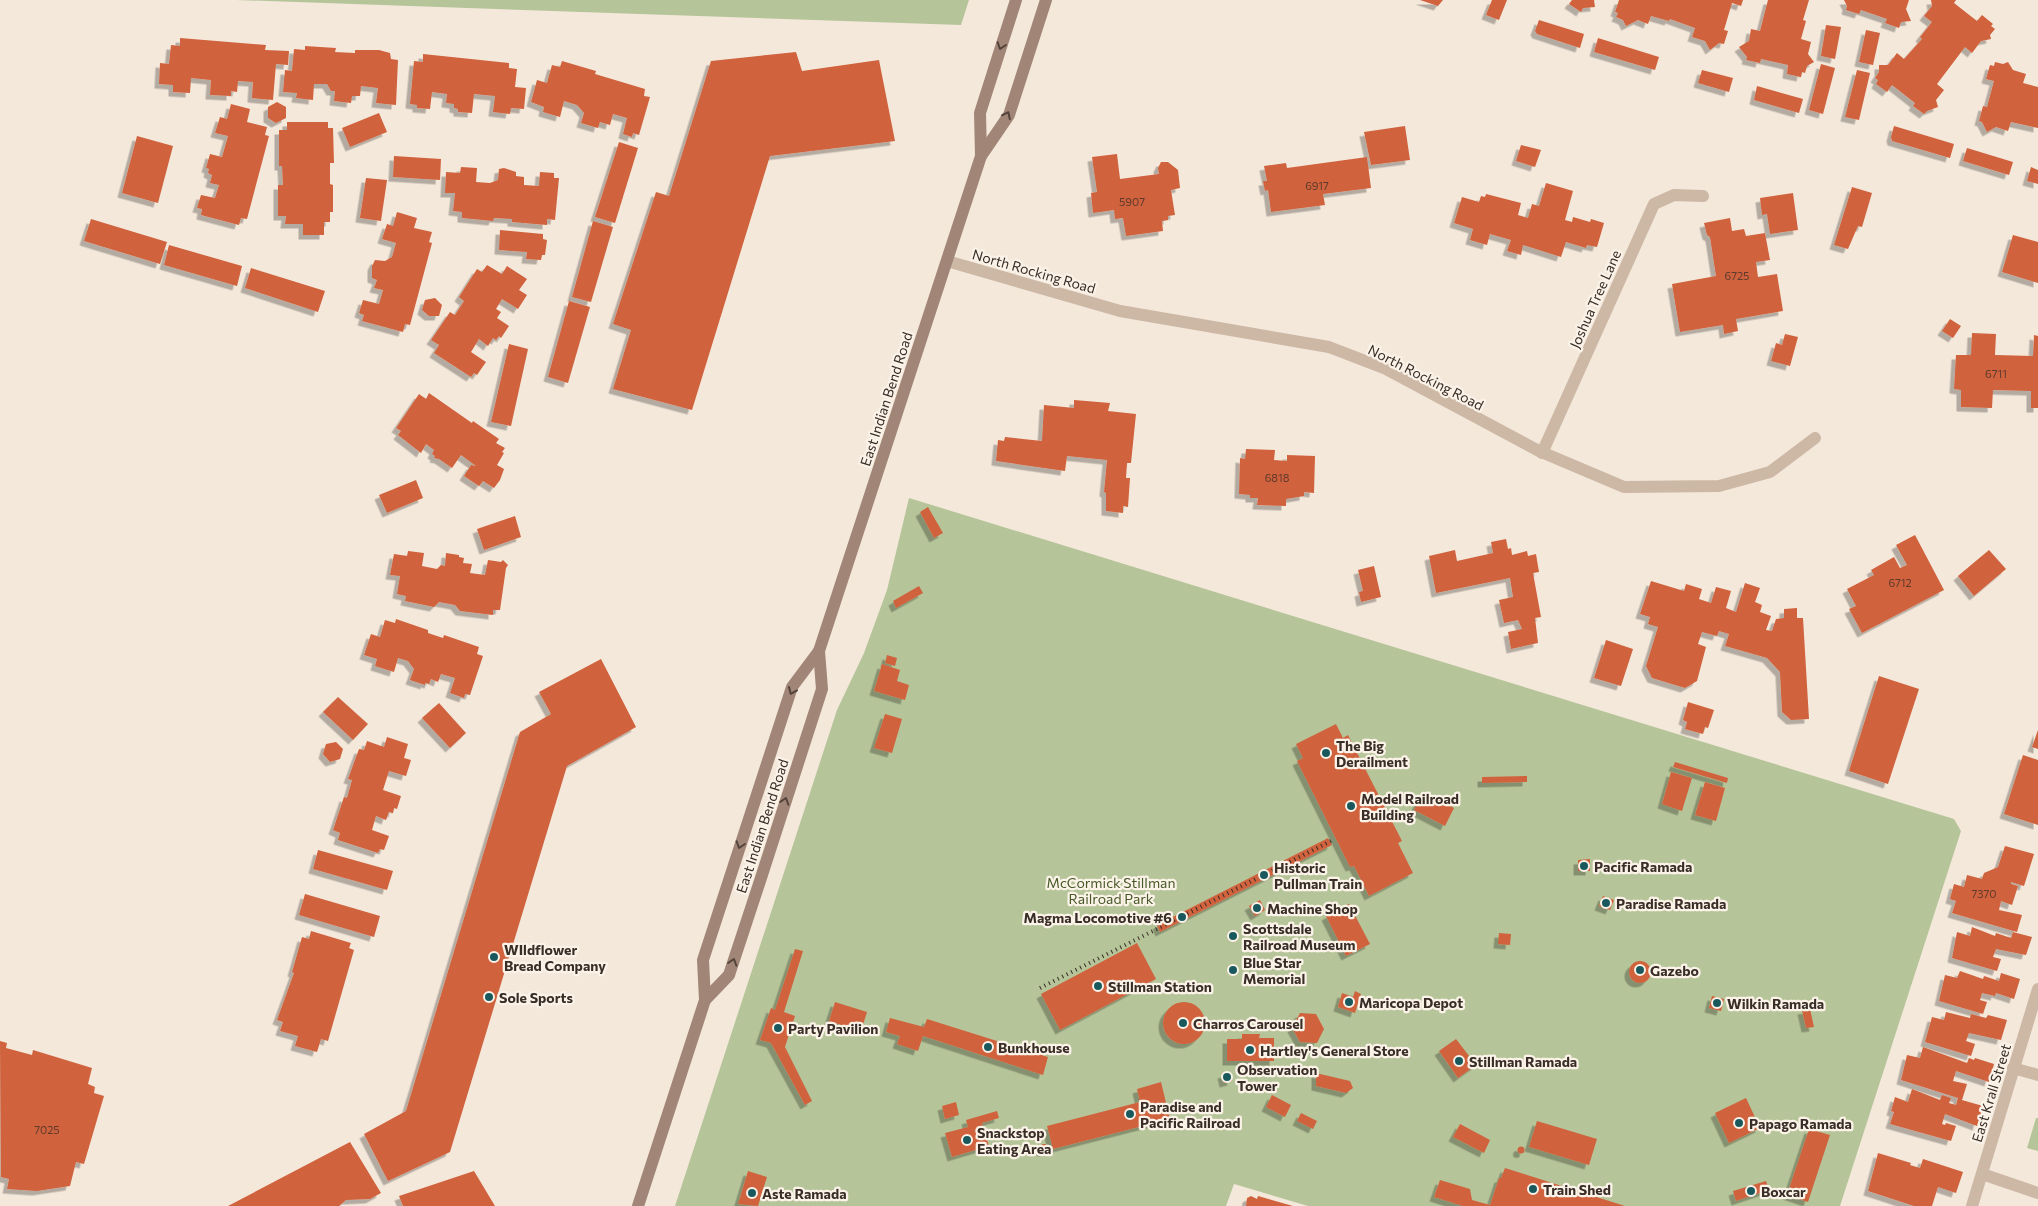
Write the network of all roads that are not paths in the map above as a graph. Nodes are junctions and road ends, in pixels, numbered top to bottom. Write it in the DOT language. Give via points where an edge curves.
graph roads {
  1 [pos="1016,0"];
  2 [pos="1046,0"];
  3 [pos="981,156"];
  4 [pos="1703,196"];
  5 [pos="947,261"];
  6 [pos="1816,438"];
  7 [pos="1542,453"];
  8 [pos="819,651"];
  9 [pos="2038,989"];
  10 [pos="705,1000"];
  11 [pos="2014,1068"];
  12 [pos="2038,1075"];
  13 [pos="1982,1174"];
  14 [pos="2038,1192"];
  15 [pos="638,1206"];
  16 [pos="1972,1206"];
  1 -- 3 [label="main road, East Indian Bend Road, one-way" via="980,114"];
  3 -- 2 [label="main road, East Indian Bend Road, one-way" via="1009,115"];
  3 -- 5 [label="main road, East Indian Bend Road"];
  4 -- 7 [label="street, Joshua Tree Lane" via="1674,195 1654,204"];
  5 -- 7 [label="street, North Rocking Road" via="1120,311 1329,348 1386,369"];
  5 -- 8 [label="main road, East Indian Bend Road"];
  6 -- 7 [label="street, North Rocking Road" via="1770,472 1719,486 1624,487"];
  8 -- 10 [label="main road, East Indian Bend Road, one-way" via="792,687 703,960"];
  10 -- 8 [label="main road, East Indian Bend Road, one-way" via="729,975 754,900 822,689"];
  9 -- 11 [label="street, East Krall Street"];
  10 -- 15 [label="main road, East Indian Bend Road"];
  11 -- 12 [label="street"];
  11 -- 13 [label="street, East Krall Street"];
  13 -- 14 [label="street"];
  13 -- 16 [label="street, East Krall Street"];
}
